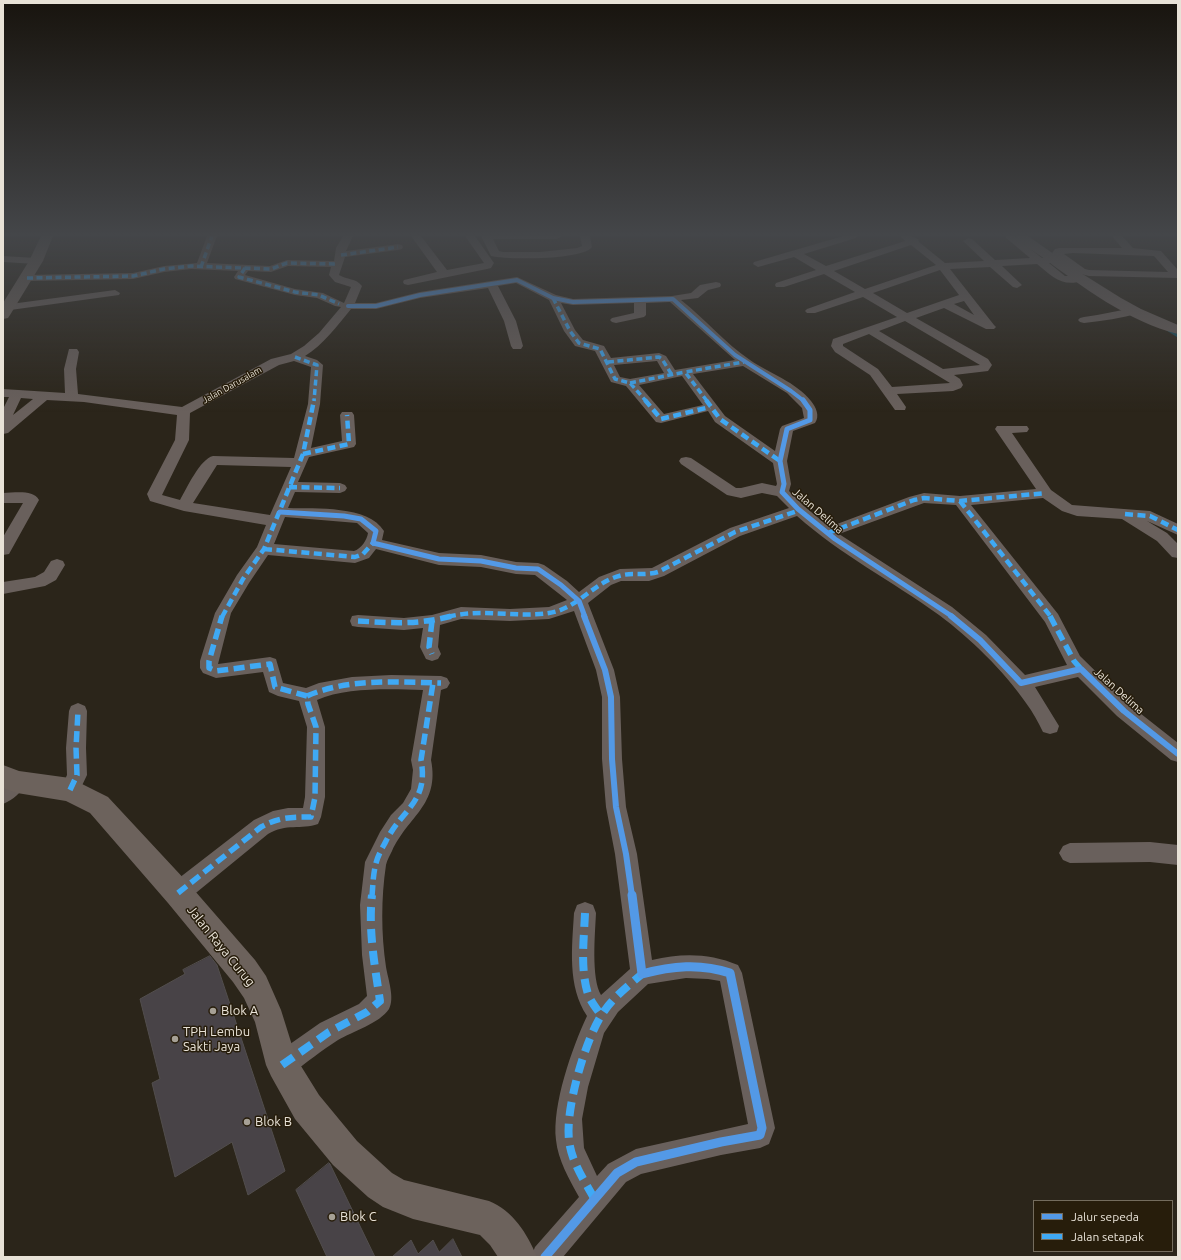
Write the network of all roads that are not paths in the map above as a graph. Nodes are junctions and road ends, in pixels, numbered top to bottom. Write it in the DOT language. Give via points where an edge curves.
graph roads {
  1 [pos="15,295"];
  2 [pos="102,295"];
  3 [pos="317,295"];
  4 [pos="351,295"];
  5 [pos="421,295"];
  6 [pos="497,295"];
  7 [pos="547,295"];
  8 [pos="698,295"];
  9 [pos="859,295"];
  10 [pos="867,295"];
  11 [pos="1104,295"];
  12 [pos="966,296"];
  13 [pos="553,298"];
  14 [pos="674,299"];
  15 [pos="640,301"];
  16 [pos="943,303"];
  17 [pos="343,305"];
  18 [pos="6,308"];
  19 [pos="811,311"];
  20 [pos="1134,311"];
  21 [pos="906,317"];
  22 [pos="616,320"];
  23 [pos="1084,320"];
  24 [pos="870,330"];
  25 [pos="1178,330"];
  26 [pos="517,346"];
  27 [pos="73,352"];
  28 [pos="295,357"];
  29 [pos="608,362"];
  30 [pos="744,362"];
  31 [pos="685,372"];
  32 [pos="942,374"];
  33 [pos="672,375"];
  34 [pos="630,383"];
  35 [pos="889,390"];
  36 [pos="3,393"];
  37 [pos="17,394"];
  38 [pos="45,395"];
  39 [pos="72,398"];
  40 [pos="710,407"];
  41 [pos="900,407"];
  42 [pos="184,411"];
  43 [pos="347,415"];
  44 [pos="3,422"];
  45 [pos="1022,429"];
  46 [pos="3,430"];
  47 [pos="301,459"];
  48 [pos="686,461"];
  49 [pos="780,461"];
  50 [pos="289,487"];
  51 [pos="340,488"];
  52 [pos="782,492"];
  53 [pos="1046,493"];
  54 [pos="3,498"];
  55 [pos="960,501"];
  56 [pos="184,506"];
  57 [pos="800,510"];
  58 [pos="1125,514"];
  59 [pos="278,516"];
  60 [pos="1178,530"];
  61 [pos="828,533"];
  62 [pos="373,543"];
  63 [pos="264,549"];
  64 [pos="3,550"];
  65 [pos="1178,553"];
  66 [pos="57,565"];
  67 [pos="3,588"];
  68 [pos="580,601"];
  69 [pos="358,621"];
  70 [pos="432,621"];
  71 [pos="432,654"];
  72 [pos="1081,670"];
  73 [pos="1021,683"];
  74 [pos="307,696"];
  75 [pos="78,711"];
  76 [pos="1050,726"];
  77 [pos="1178,754"];
  78 [pos="8,784"];
  79 [pos="70,790"];
  80 [pos="1070,853"];
  81 [pos="1178,856"];
  82 [pos="178,893"];
  83 [pos="585,913"];
  84 [pos="642,974"];
  85 [pos="601,1015"];
  86 [pos="282,1065"];
  87 [pos="594,1198"];
  88 [pos="519,1257"];
  89 [pos="544,1257"];
  1 -- 18 [label="main road"];
  2 -- 18 [label="street"];
  3 -- 17 [label="street"];
  4 -- 17 [label="street, Jalan Darusalam"];
  5 -- 17 [label="street" via="376,306"];
  6 -- 26 [label="street" via="510,321"];
  7 -- 13 [label="street"];
  8 -- 14 [label="street"];
  9 -- 19 [label="street"];
  10 -- 21 [label="street"];
  11 -- 20 [label="street"];
  12 -- 16 [label="street"];
  12 -- 16 [label="street" via="990,328"];
  13 -- 15 [label="street" via="573,302"];
  13 -- 29 [label="street" via="570,331 580,342 600,349"];
  14 -- 15 [label="street"];
  14 -- 30 [label="street, Jalan Delima"];
  15 -- 22 [label="street" via="640,315"];
  16 -- 21 [label="street"];
  17 -- 28 [label="street, Jalan Darusalam" via="316,342"];
  20 -- 23 [label="street" via="1112,317"];
  20 -- 25 [label="street"];
  21 -- 24 [label="street"];
  21 -- 32 [label="street" via="986,365 984,368"];
  24 -- 32 [label="street"];
  24 -- 35 [label="street" via="837,342 837,346 874,372"];
  27 -- 39 [label="street" via="70,369"];
  28 -- 42 [label="street, Jalan Darusalam" via="275,362"];
  28 -- 47 [label="street" via="316,365 314,404"];
  29 -- 33 [label="street" via="660,357"];
  29 -- 34 [label="street" via="615,379"];
  30 -- 31 [label="street"];
  30 -- 49 [label="street, Jalan Delima" via="799,396 811,410 807,423 788,429"];
  31 -- 33 [label="street"];
  31 -- 40 [label="street"];
  32 -- 35 [label="street" via="957,385 949,388"];
  33 -- 34 [label="street"];
  34 -- 40 [label="street" via="661,419"];
  35 -- 41 [label="street"];
  36 -- 37 [label="street, Jalan Darusalam"];
  37 -- 38 [label="street, Jalan Darusalam"];
  37 -- 44 [label="street"];
  38 -- 39 [label="street, Jalan Darusalam"];
  38 -- 46 [label="street"];
  39 -- 42 [label="street, Jalan Darusalam"];
  40 -- 49 [label="street" via="730,427"];
  42 -- 56 [label="street" via="182,440 154,494 155,498"];
  43 -- 47 [label="street" via="349,444"];
  45 -- 53 [label="street" via="1002,429"];
  47 -- 50 [label="street"];
  47 -- 56 [label="street" via="213,460"];
  48 -- 52 [label="street" via="732,492 741,493 762,488"];
  49 -- 52 [label="street, Jalan Delima" via="784,484"];
  50 -- 51 [label="street"];
  50 -- 59 [label="street"];
  52 -- 57 [label="street, Jalan Delima"];
  53 -- 55 [label="street"];
  53 -- 58 [label="street" via="1067,508 1077,511"];
  54 -- 64 [label="street" via="32,500"];
  55 -- 61 [label="street" via="924,498 914,500"];
  55 -- 72 [label="street" via="1052,618"];
  56 -- 59 [label="street"];
  57 -- 61 [label="street, Jalan Delima"];
  57 -- 68 [label="street" via="735,532 658,572 649,575 620,576 605,581"];
  58 -- 60 [label="street" via="1150,516"];
  58 -- 65 [label="street" via="1162,537"];
  59 -- 62 [label="street" via="344,516 361,519 376,531"];
  59 -- 63 [label="street"];
  61 -- 73 [label="street, Jalan Delima" via="841,544 935,603 995,655"];
  62 -- 63 [label="street" via="363,554 355,557"];
  62 -- 68 [label="street" via="440,559 481,561 516,568 538,569"];
  63 -- 74 [label="street" via="223,613 210,653 209,668 216,671 270,664 275,687"];
  66 -- 67 [label="street" via="50,576 39,582"];
  68 -- 70 [label="street" via="549,613 461,613"];
  68 -- 84 [label="street" via="611,697 616,807 626,854"];
  69 -- 70 [label="street" via="404,624"];
  70 -- 71 [label="street" via="429,647"];
  72 -- 73 [label="street, Jalan Delima"];
  72 -- 77 [label="street, Jalan Delima" via="1124,711"];
  73 -- 76 [label="street" via="1034,698"];
  74 -- 82 [label="street" via="316,727 315,797 311,817 273,820"];
  74 -- 86 [label="street" via="314,691 334,687 437,683 421,760 421,791 410,810 387,839 376,862 371,905 373,956 380,1001 367,1012 329,1032"];
  75 -- 79 [label="street" via="77,775"];
  78 -- 79 [label="main road, Jalan Raya Curug"];
  79 -- 82 [label="main road, Jalan Raya Curug" via="99,805"];
  80 -- 81 [label="street" via="1150,852"];
  82 -- 86 [label="main road, Jalan Raya Curug" via="255,987 270,1022"];
  83 -- 85 [label="street" via="587,990"];
  84 -- 85 [label="street" via="614,999"];
  84 -- 87 [label="street" via="697,966 720,969 730,974 762,1128 760,1135 636,1162 617,1173"];
  85 -- 87 [label="street" via="588,1045 572,1096 569,1122 569,1141 574,1160"];
  86 -- 88 [label="main road, Jalan Raya Curug" via="307,1107 328,1134 380,1185 395,1195 413,1202 489,1219 503,1232"];
  87 -- 89 [label="street"];
}
